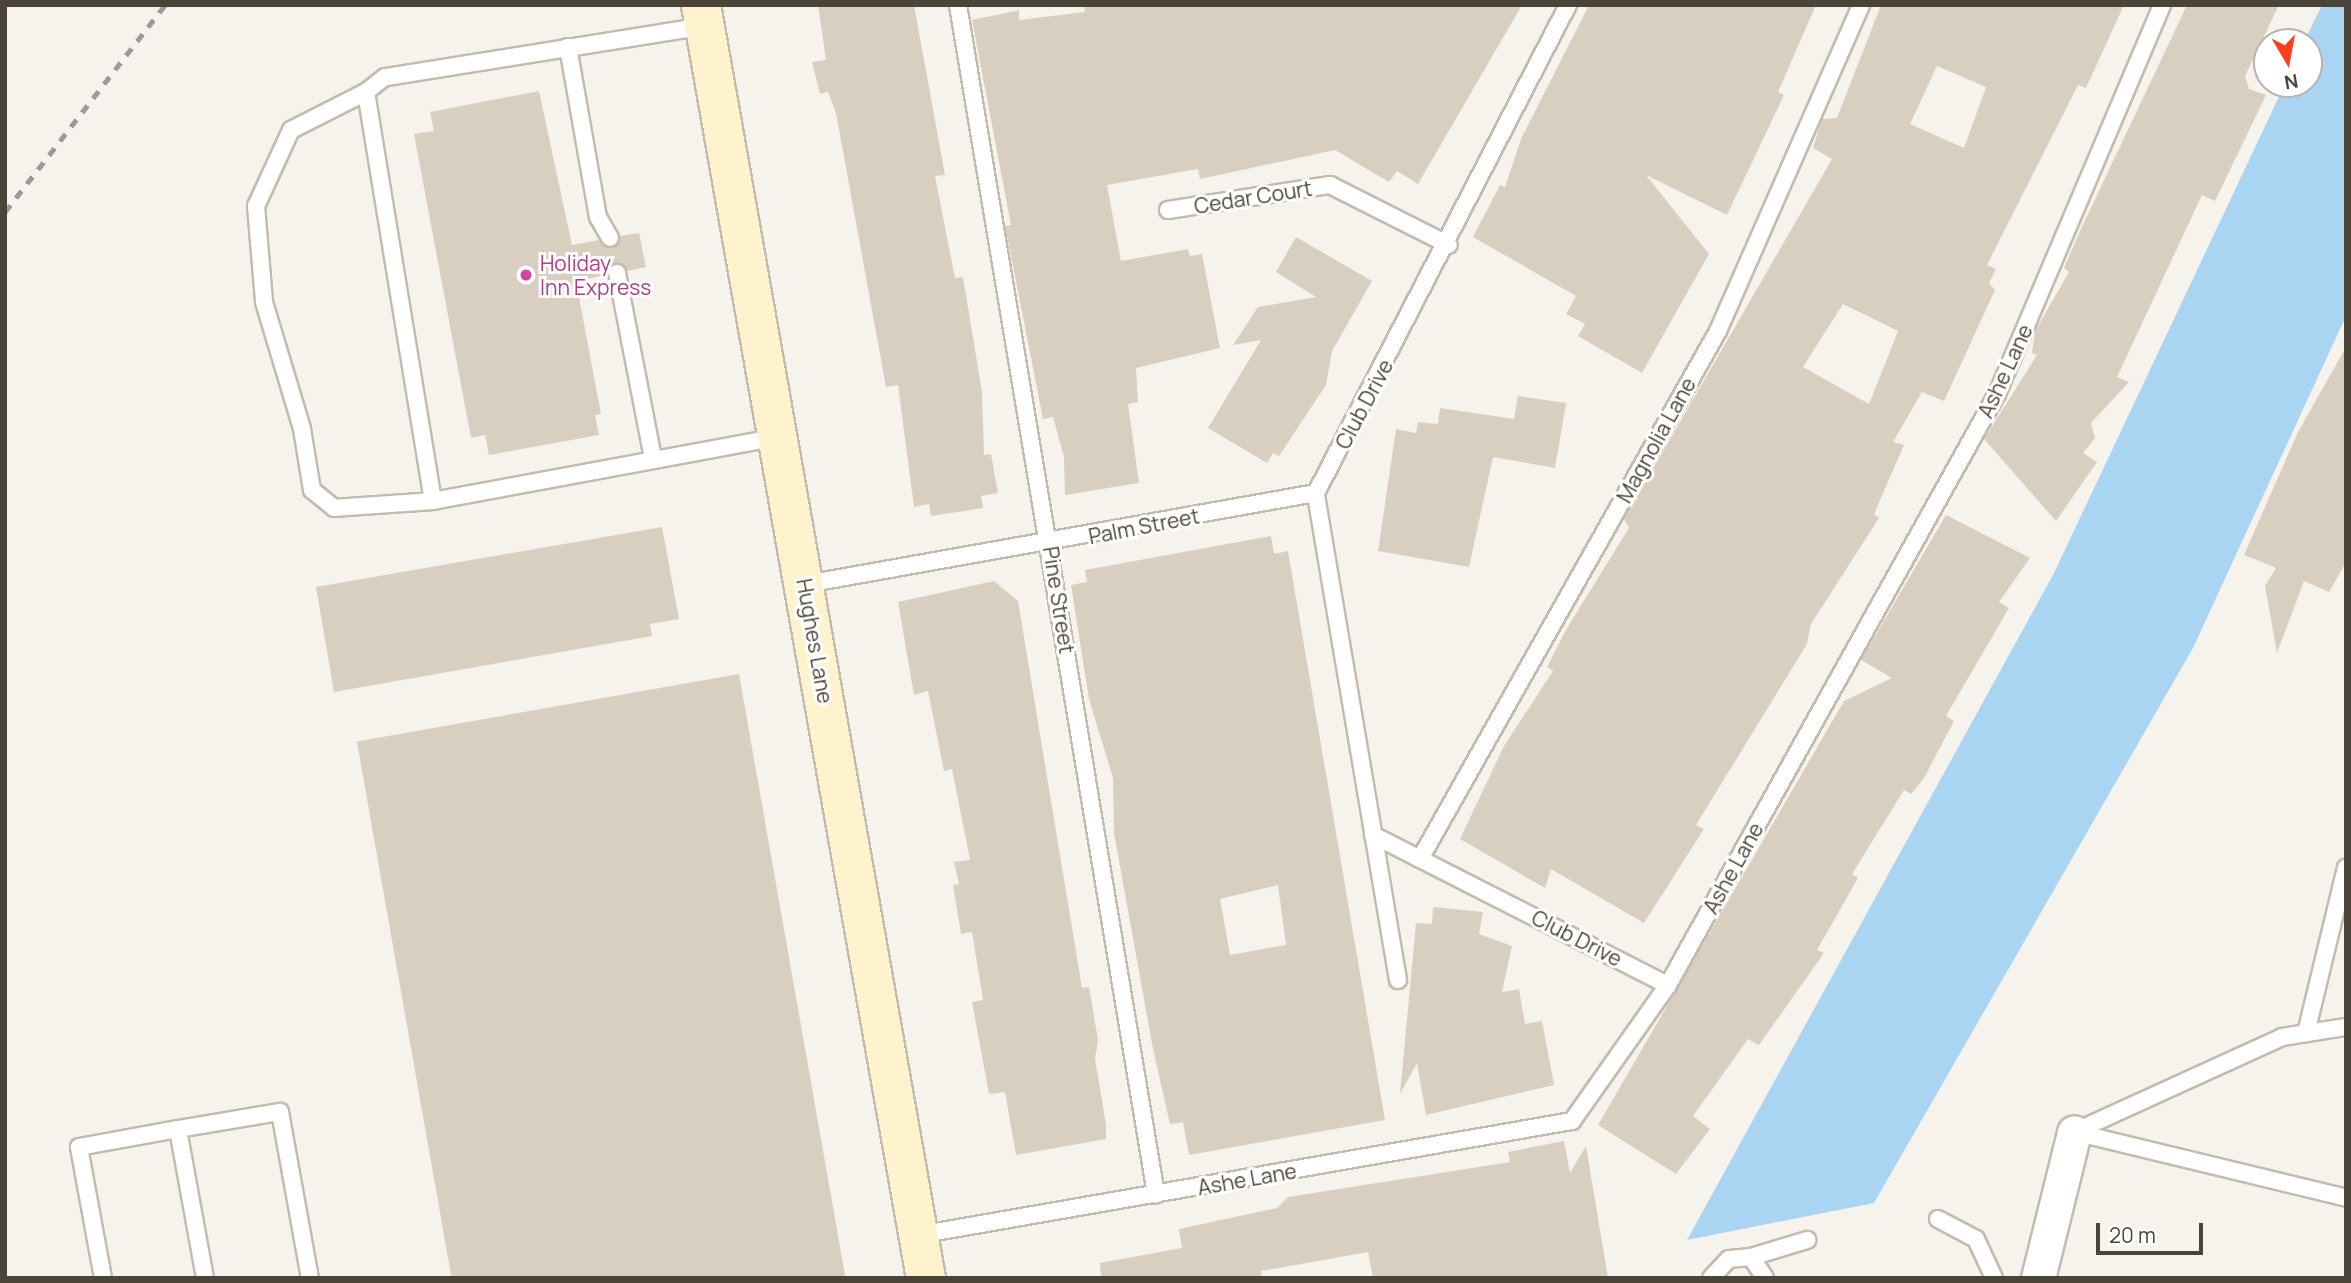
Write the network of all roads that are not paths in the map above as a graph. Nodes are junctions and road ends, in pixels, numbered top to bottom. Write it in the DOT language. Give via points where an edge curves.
graph roads {
  1 [pos="958,5"];
  2 [pos="1568,5"];
  3 [pos="1861,5"];
  4 [pos="2162,5"];
  5 [pos="703,16"];
  6 [pos="568,47"];
  7 [pos="366,92"];
  8 [pos="1168,210"];
  9 [pos="610,238"];
  10 [pos="1448,245"];
  11 [pos="617,273"];
  12 [pos="779,437"];
  13 [pos="653,457"];
  14 [pos="1316,493"];
  15 [pos="433,501"];
  16 [pos="1050,544"];
  17 [pos="806,584"];
  18 [pos="1373,835"];
  19 [pos="1420,859"];
  20 [pos="2346,868"];
  21 [pos="1398,980"];
  22 [pos="1668,985"];
  23 [pos="2346,1027"];
  24 [pos="2306,1033"];
  25 [pos="178,1129"];
  26 [pos="2074,1132"];
  27 [pos="1156,1195"];
  28 [pos="2346,1198"];
  29 [pos="1938,1219"];
  30 [pos="917,1235"];
  31 [pos="1807,1240"];
  32 [pos="1751,1257"];
  33 [pos="103,1278"];
  34 [pos="205,1278"];
  35 [pos="310,1278"];
  36 [pos="926,1278"];
  37 [pos="1711,1278"];
  38 [pos="1765,1278"];
  39 [pos="1994,1278"];
  40 [pos="2038,1278"];
  1 -- 16 [label="lane, Pine Street"];
  2 -- 10 [label="lane, Club Drive"];
  3 -- 19 [label="lane, Magnolia Lane" via="1718,331"];
  4 -- 22 [label="lane, Ashe Lane" via="1997,394"];
  5 -- 6 [label="lane"];
  5 -- 12 [label="street, Hughes Lane"];
  6 -- 7 [label="lane" via="386,77"];
  6 -- 9 [label="lane" via="598,217"];
  7 -- 15 [label="lane"];
  7 -- 15 [label="lane" via="291,130 256,206 264,302 302,429 312,489 334,508"];
  8 -- 10 [label="lane, Cedar Court" via="1331,185"];
  10 -- 14 [label="lane, Club Drive"];
  11 -- 13 [label="lane"];
  12 -- 13 [label="lane"];
  12 -- 17 [label="street, Hughes Lane"];
  13 -- 15 [label="lane"];
  14 -- 16 [label="lane, Palm Street"];
  14 -- 18 [label="lane"];
  16 -- 17 [label="lane, Palm Street"];
  16 -- 27 [label="lane, Pine Street"];
  17 -- 30 [label="street, Hughes Lane"];
  18 -- 19 [label="lane, Club Drive"];
  18 -- 21 [label="lane"];
  19 -- 22 [label="lane, Club Drive"];
  20 -- 24 [label="lane"];
  22 -- 27 [label="lane, Ashe Lane" via="1573,1121"];
  23 -- 24 [label="lane"];
  24 -- 26 [label="lane" via="2282,1037"];
  25 -- 33 [label="lane" via="79,1147"];
  25 -- 34 [label="lane"];
  25 -- 35 [label="lane" via="280,1112"];
  26 -- 28 [label="lane"];
  26 -- 40 [label="street"];
  27 -- 30 [label="lane, Ashe Lane"];
  29 -- 39 [label="lane" via="1976,1239"];
  30 -- 36 [label="street, Hughes Lane"];
  31 -- 32 [label="lane"];
  32 -- 37 [label="lane" via="1729,1259"];
  32 -- 38 [label="lane"];
}
